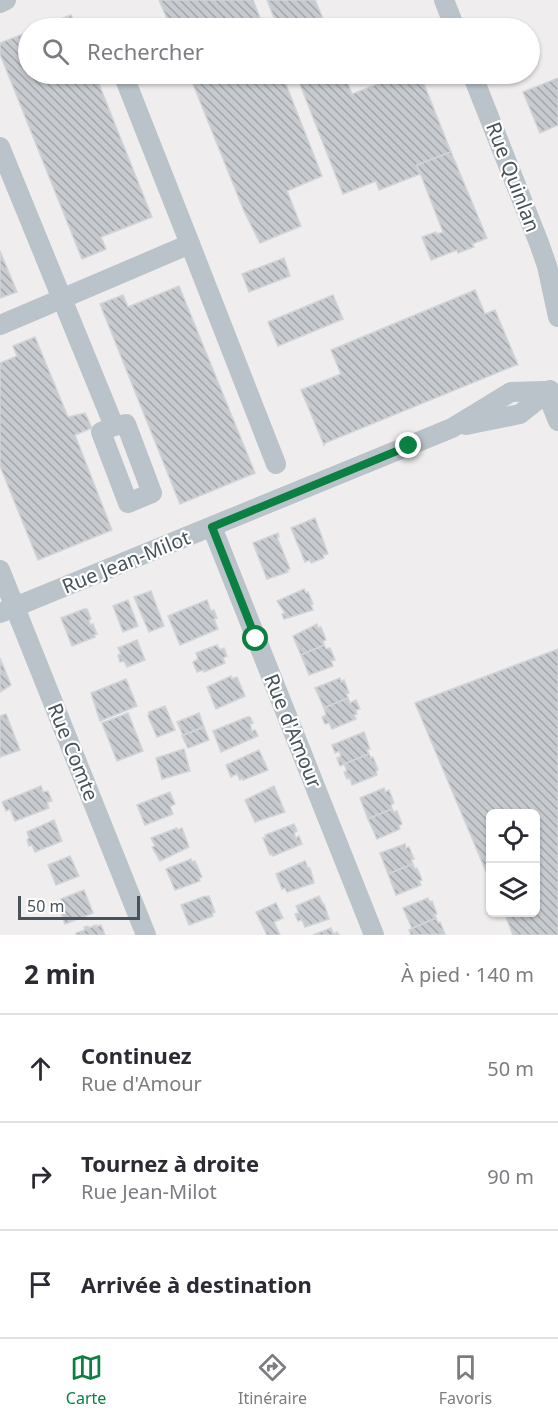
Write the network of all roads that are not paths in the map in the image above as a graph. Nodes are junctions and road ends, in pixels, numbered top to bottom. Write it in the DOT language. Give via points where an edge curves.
graph roads {
  1 [pos="6,0"];
  2 [pos="444,0"];
  3 [pos="0,3"];
  4 [pos="451,18"];
  5 [pos="127,84"];
  6 [pos="476,84"];
  7 [pos="0,147"];
  8 [pos="190,244"];
  9 [pos="63,300"];
  10 [pos="558,317"];
  11 [pos="0,325"];
  12 [pos="552,388"];
  13 [pos="558,421"];
  14 [pos="114,426"];
  15 [pos="276,464"];
  16 [pos="212,527"];
  17 [pos="0,570"];
  18 [pos="8,610"];
  19 [pos="146,935"];
  20 [pos="374,935"];
  1 -- 3 [label="street"];
  2 -- 4 [label="street"];
  5 -- 8 [label="street"];
  6 -- 10 [label="street, Rue Quinlan" via="539,243"];
  7 -- 9 [label="street"];
  8 -- 9 [label="street"];
  8 -- 15 [label="street"];
  9 -- 11 [label="street"];
  9 -- 14 [label="street"];
  12 -- 13 [label="street"];
  12 -- 16 [label="street, Rue Jean-Milot" via="520,414 452,428"];
  16 -- 18 [label="street, Rue Jean-Milot"];
  16 -- 20 [label="street, Rue d'Amour"];
  17 -- 18 [label="street, Rue Comte"];
  18 -- 19 [label="street, Rue Comte"];
}
